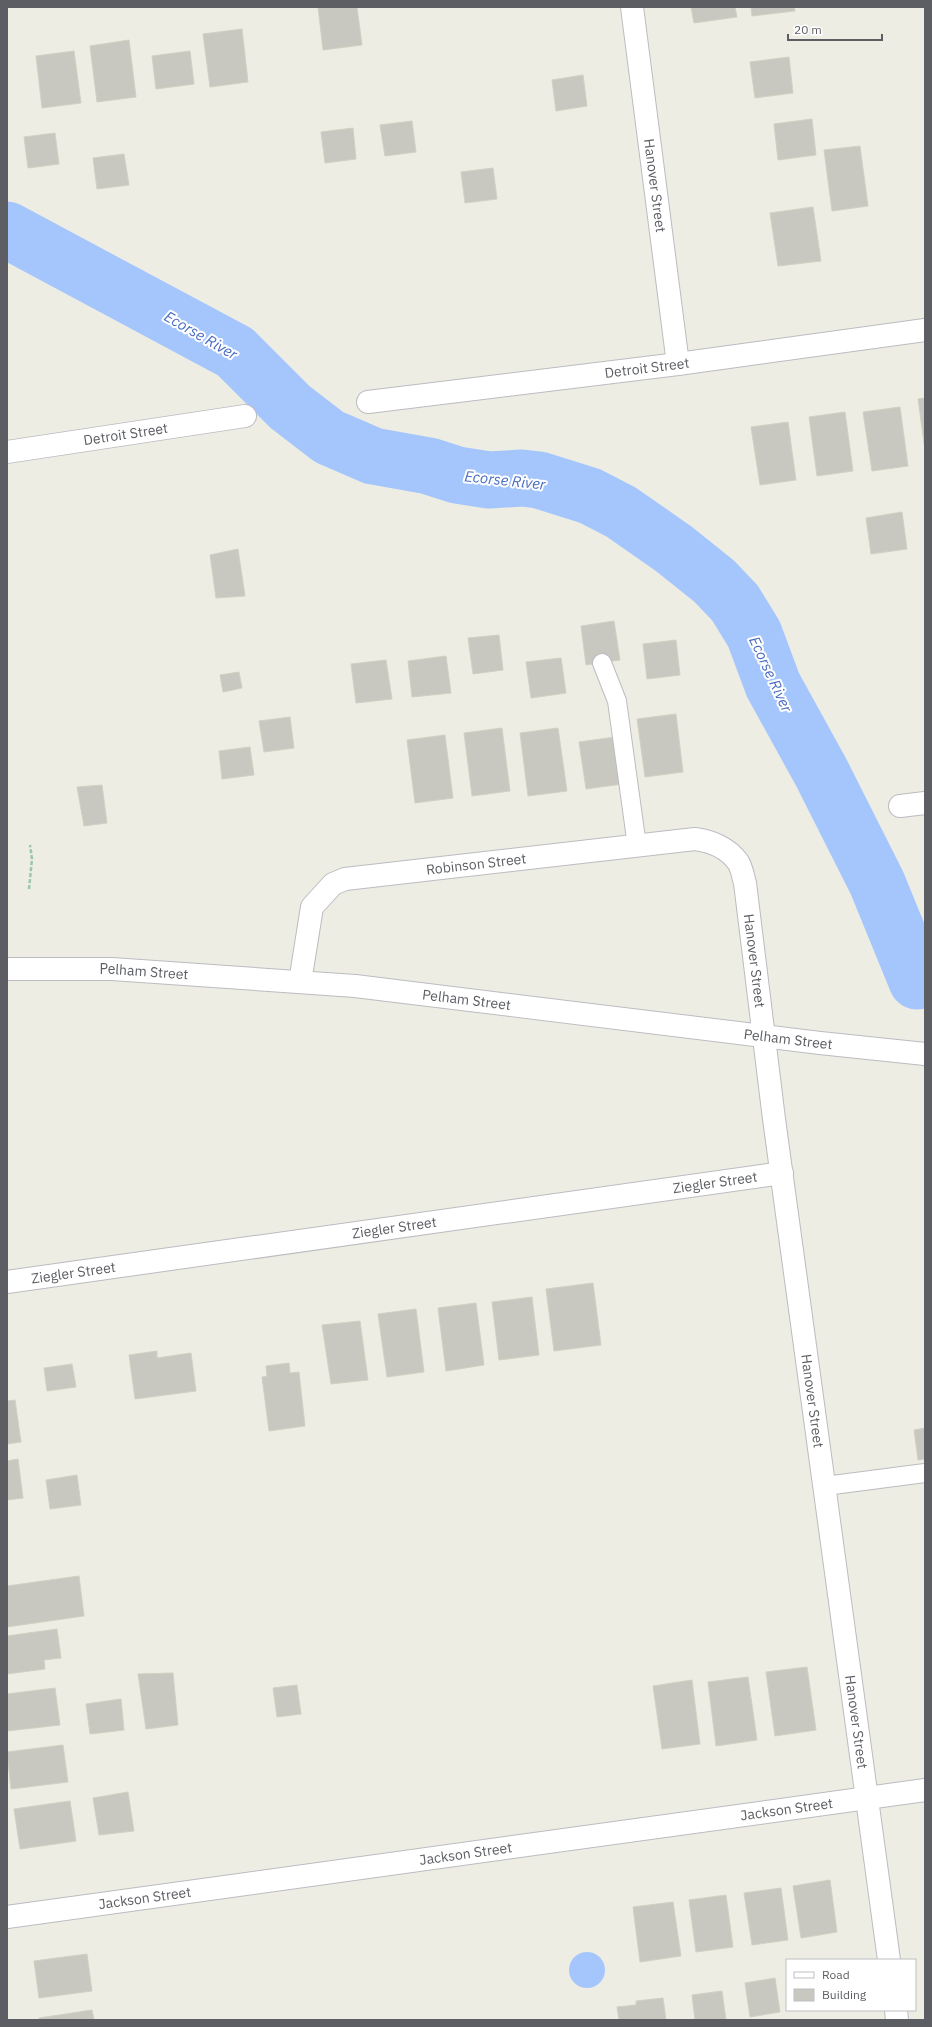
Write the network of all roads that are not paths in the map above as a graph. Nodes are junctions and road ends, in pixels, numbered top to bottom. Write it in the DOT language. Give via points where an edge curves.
graph roads {
  1 [pos="632,7"];
  2 [pos="925,330"];
  3 [pos="678,364"];
  4 [pos="368,402"];
  5 [pos="245,416"];
  6 [pos="7,452"];
  7 [pos="602,663"];
  8 [pos="925,803"];
  9 [pos="900,806"];
  10 [pos="637,846"];
  11 [pos="724,849"];
  12 [pos="7,969"];
  13 [pos="300,982"];
  14 [pos="764,1036"];
  15 [pos="925,1054"];
  16 [pos="782,1173"];
  17 [pos="7,1282"];
  18 [pos="925,1473"];
  19 [pos="825,1486"];
  20 [pos="925,1790"];
  21 [pos="867,1798"];
  22 [pos="7,1917"];
  23 [pos="889,1959"];
  1 -- 3 [label="street, Hanover Street"];
  2 -- 3 [label="street, Detroit Street"];
  3 -- 4 [label="street, Detroit Street"];
  5 -- 6 [label="street, Detroit Street"];
  7 -- 10 [label="lane" via="617,701"];
  8 -- 9 [label="street"];
  10 -- 11 [label="street, Robinson Street" via="695,839 706,840"];
  10 -- 13 [label="street, Robinson Street" via="345,879 333,884 312,907"];
  11 -- 14 [label="street, Hanover Street" via="738,862 745,883"];
  12 -- 13 [label="street, Pelham Street" via="112,969"];
  13 -- 14 [label="street, Pelham Street" via="363,987"];
  14 -- 15 [label="street, Pelham Street"];
  14 -- 16 [label="street, Hanover Street"];
  16 -- 17 [label="street, Ziegler Street"];
  16 -- 19 [label="street, Hanover Street"];
  18 -- 19 [label="lane"];
  19 -- 21 [label="street, Hanover Street"];
  20 -- 21 [label="street, Jackson Street"];
  21 -- 22 [label="street, Jackson Street"];
  21 -- 23 [label="street, Hanover Street"];
}
